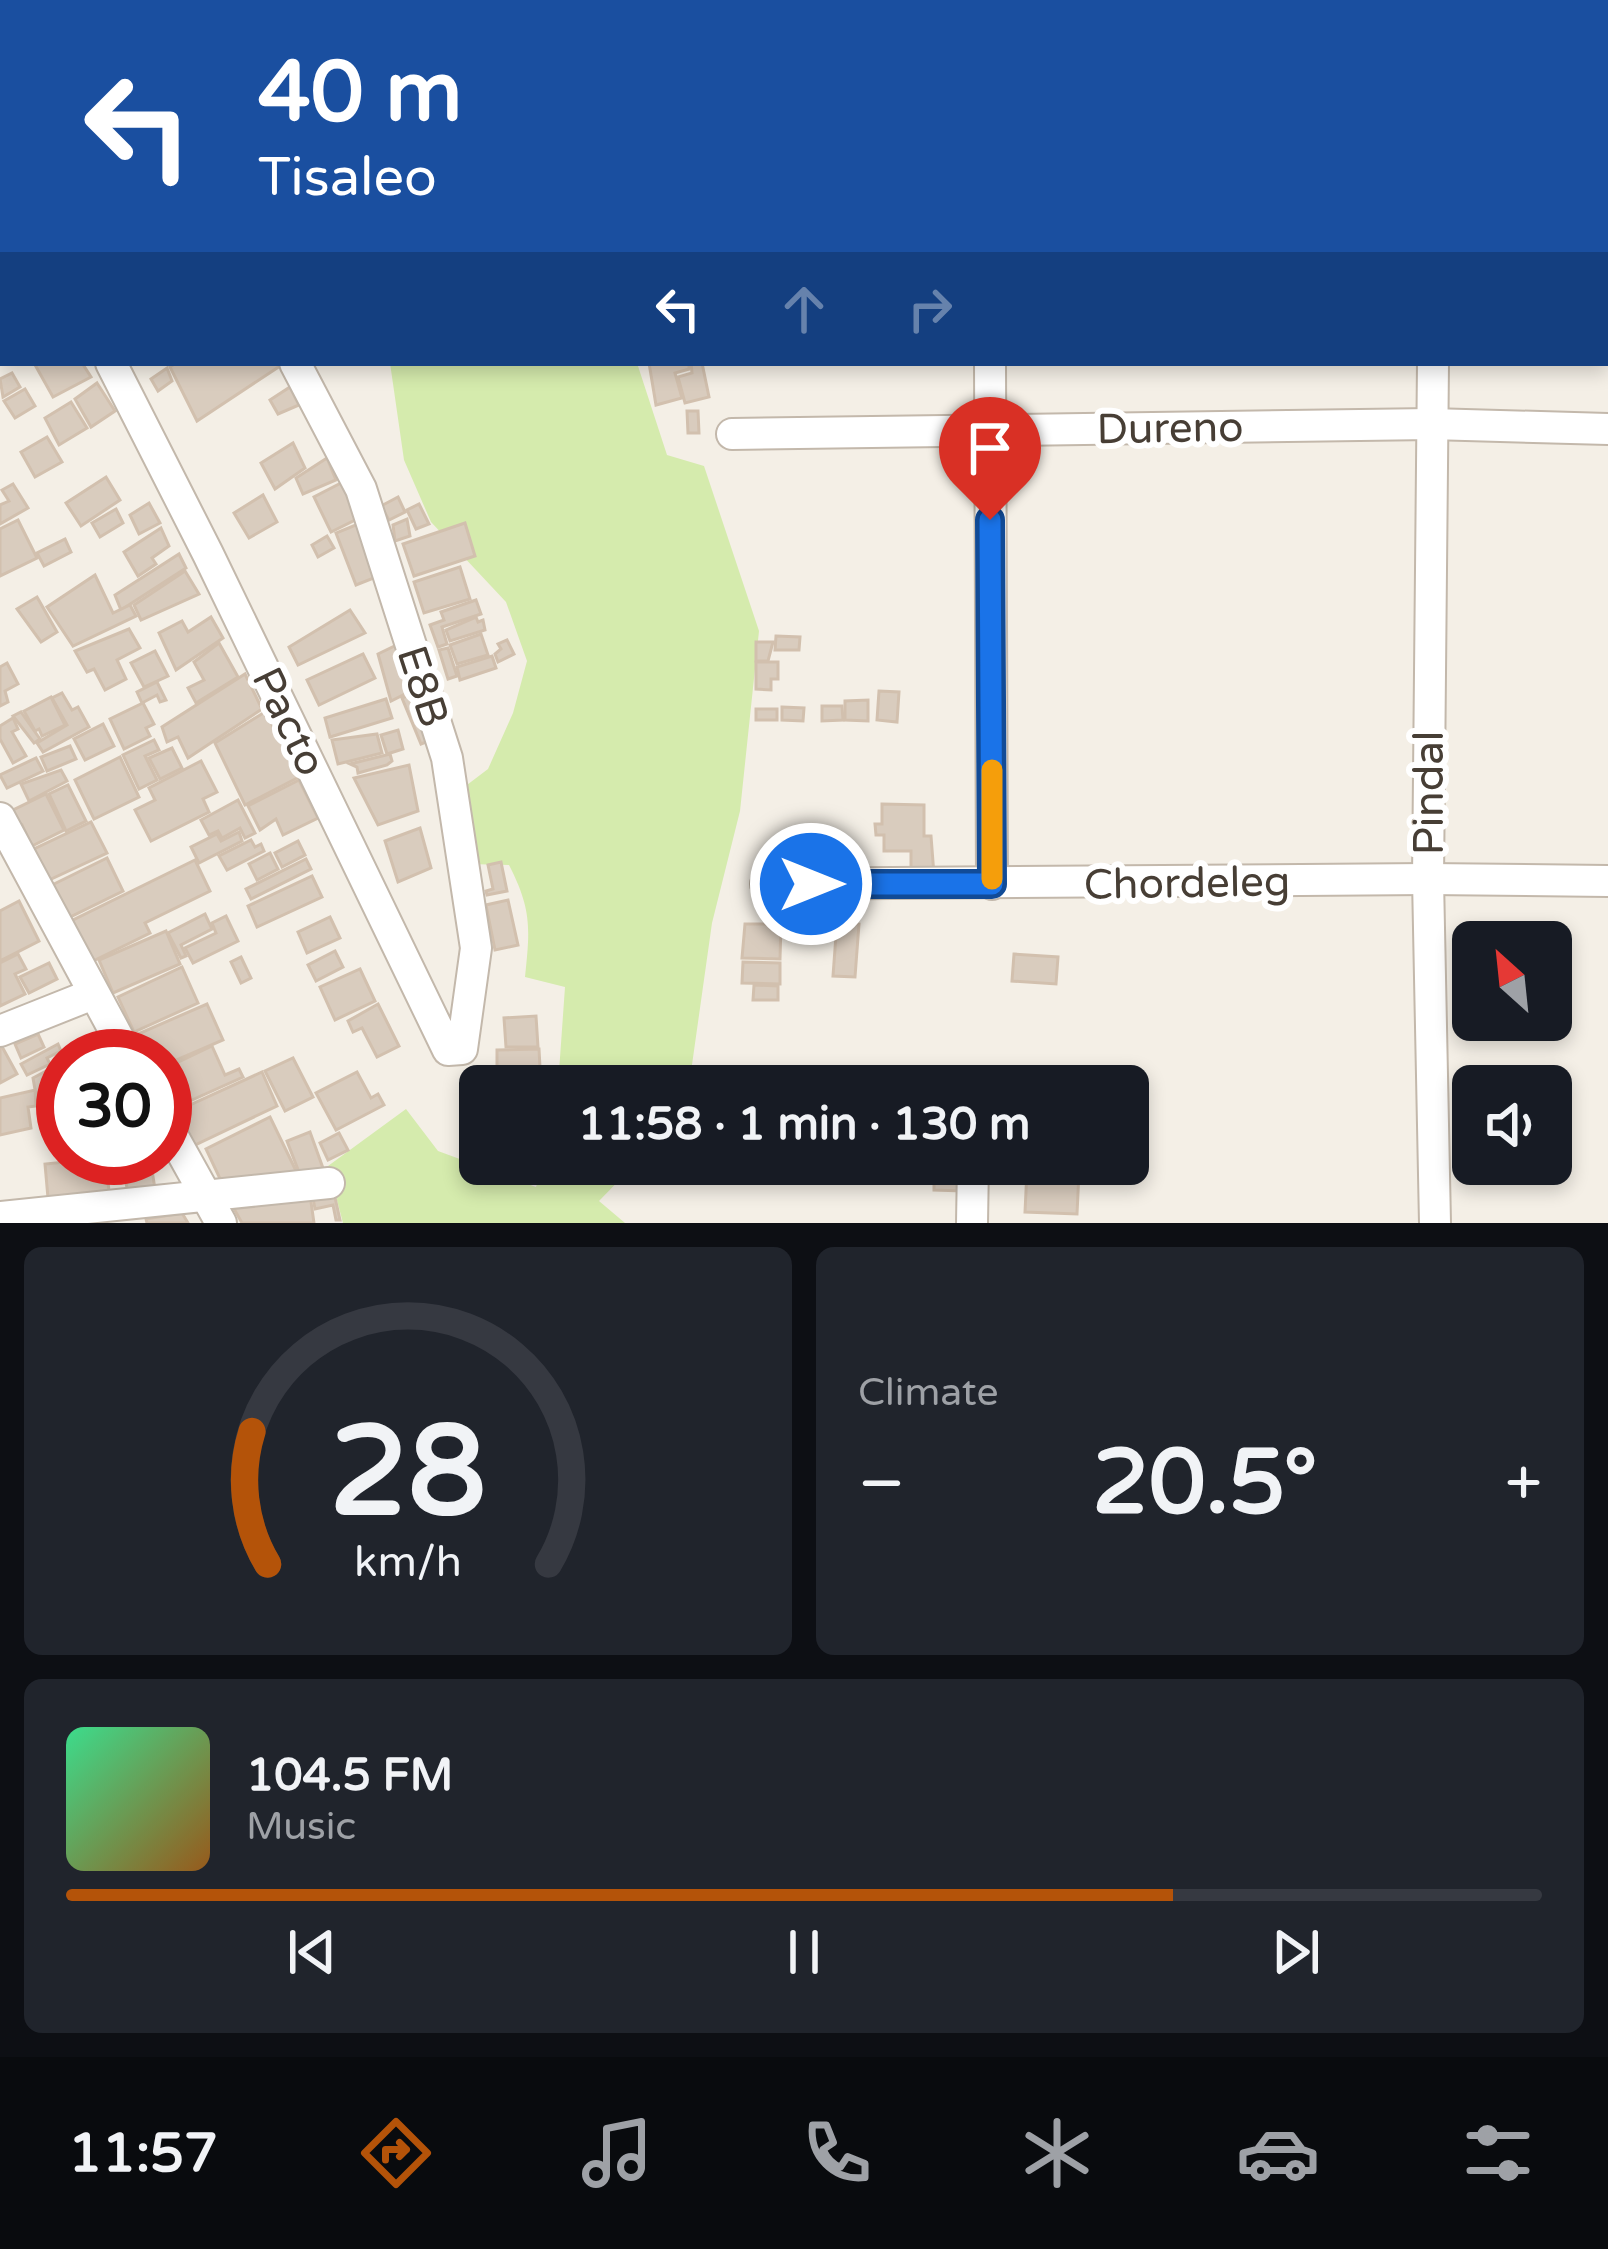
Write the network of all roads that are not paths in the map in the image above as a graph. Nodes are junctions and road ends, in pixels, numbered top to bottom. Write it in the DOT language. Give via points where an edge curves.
graph roads {
  1 [pos="113,366"];
  2 [pos="297,366"];
  3 [pos="990,366"];
  4 [pos="1432,366"];
  5 [pos="1431,424"];
  6 [pos="1608,429"];
  7 [pos="990,430"];
  8 [pos="732,434"];
  9 [pos="0,818"];
  10 [pos="1428,879"];
  11 [pos="1608,881"];
  12 [pos="766,884"];
  13 [pos="992,884"];
  14 [pos="92,994"];
  15 [pos="112,1029"];
  16 [pos="467,1030"];
  17 [pos="0,1031"];
  18 [pos="192,1170"];
  19 [pos="329,1184"];
  20 [pos="973,1185"];
  21 [pos="214,1210"];
  22 [pos="0,1217"];
  23 [pos="972,1223"];
  24 [pos="1435,1223"];
  1 -- 16 [label="street, Pacto" via="448,1050 462,1049"];
  2 -- 16 [label="street, E8B" via="361,489 447,758 476,948"];
  3 -- 7 [label="street"];
  4 -- 5 [label="street, Pindal"];
  5 -- 6 [label="street, Dureno"];
  5 -- 7 [label="street, Dureno"];
  5 -- 10 [label="street, Pindal"];
  7 -- 8 [label="street, Dureno"];
  7 -- 13 [label="street"];
  9 -- 14 [label="street"];
  10 -- 11 [label="street, Chordeleg"];
  10 -- 13 [label="street, Chordeleg"];
  10 -- 24 [label="street, Pindal"];
  12 -- 13 [label="street, Chordeleg"];
  14 -- 15 [label="street"];
  14 -- 17 [label="street"];
  18 -- 21 [label="street"];
  19 -- 21 [label="street"];
  20 -- 23 [label="street"];
  21 -- 22 [label="street"];
}
